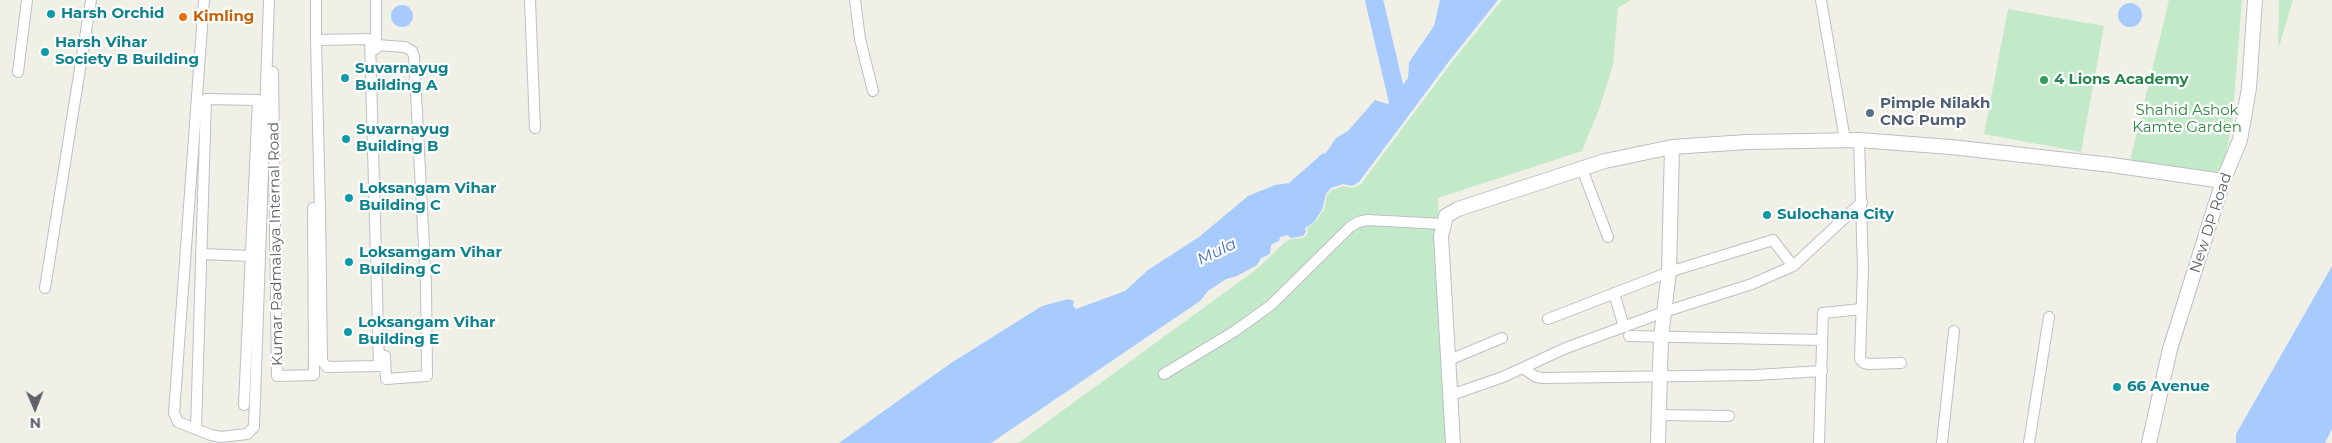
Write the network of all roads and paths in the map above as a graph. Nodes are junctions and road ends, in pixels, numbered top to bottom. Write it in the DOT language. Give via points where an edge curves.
graph roads {
  1 [pos="27,0"];
  2 [pos="91,0"];
  3 [pos="204,0"];
  4 [pos="271,0"];
  5 [pos="314,0"];
  6 [pos="376,0"];
  7 [pos="530,0"];
  8 [pos="855,0"];
  9 [pos="1821,0"];
  10 [pos="2255,0"];
  11 [pos="316,40"];
  12 [pos="376,45"];
  13 [pos="18,72"];
  14 [pos="873,91"];
  15 [pos="535,128"];
  16 [pos="1845,140"];
  17 [pos="1859,140"];
  18 [pos="1672,147"];
  19 [pos="1582,169"];
  20 [pos="2223,181"];
  21 [pos="1862,202"];
  22 [pos="1442,224"];
  23 [pos="1608,237"];
  24 [pos="201,254"];
  25 [pos="251,256"];
  26 [pos="1793,266"];
  27 [pos="1669,272"];
  28 [pos="45,288"];
  29 [pos="1614,293"];
  30 [pos="1861,309"];
  31 [pos="1664,312"];
  32 [pos="2048,317"];
  33 [pos="1548,319"];
  34 [pos="1954,331"];
  35 [pos="1627,332"];
  36 [pos="1661,337"];
  37 [pos="1502,338"];
  38 [pos="1822,340"];
  39 [pos="1449,360"];
  40 [pos="1901,364"];
  41 [pos="1523,368"];
  42 [pos="1822,371"];
  43 [pos="1164,374"];
  44 [pos="1660,376"];
  45 [pos="1451,395"];
  46 [pos="244,406"];
  47 [pos="1659,415"];
  48 [pos="1729,416"];
  49 [pos="196,429"];
  50 [pos="1453,443"];
  51 [pos="1658,443"];
  52 [pos="1818,443"];
  53 [pos="1942,443"];
  54 [pos="2029,443"];
  55 [pos="2149,443"];
  1 -- 13 [label="street"];
  2 -- 28 [label="street"];
  3 -- 49 [label="street" via="174,413 178,422"];
  4 -- 5 [label="street, Kumar Padmalaya Internal Road" via="277,376 314,375"];
  4 -- 49 [label="street" via="254,427 247,434 221,437"];
  5 -- 11 [label="street"];
  6 -- 12 [label="street"];
  7 -- 15 [label="street"];
  8 -- 14 [label="street" via="860,39"];
  9 -- 16 [label="street"];
  10 -- 20 [label="street, New DP Road" via="2245,114 2240,140"];
  11 -- 11 [label="street" via="322,361 327,366 379,366 370,39"];
  12 -- 12 [label="street" via="386,377 427,376 426,285 414,56 404,47"];
  16 -- 17 [label="street"];
  16 -- 18 [label="street"];
  17 -- 20 [label="street" via="2036,156"];
  17 -- 21 [label="street"];
  18 -- 19 [label="street"];
  18 -- 27 [label="street"];
  19 -- 22 [label="street" via="1458,209 1446,216"];
  19 -- 23 [label="street"];
  20 -- 55 [label="street, New DP Road" via="2164,369"];
  21 -- 26 [label="street"];
  21 -- 30 [label="street"];
  22 -- 39 [label="street"];
  22 -- 43 [label="street" via="1358,222 1271,305"];
  24 -- 25 [label="street"];
  24 -- 25 [label="street" via="206,99 258,100"];
  24 -- 49 [label="street"];
  25 -- 46 [label="street"];
  26 -- 27 [label="street" via="1773,240"];
  26 -- 31 [label="street" via="1752,284"];
  27 -- 29 [label="street"];
  27 -- 31 [label="street"];
  29 -- 33 [label="street"];
  29 -- 35 [label="street"];
  30 -- 38 [label="street" via="1823,313"];
  30 -- 40 [label="street" via="1862,362"];
  31 -- 35 [label="street"];
  31 -- 36 [label="street"];
  32 -- 54 [label="street"];
  34 -- 53 [label="street"];
  35 -- 36 [label="street"];
  35 -- 41 [label="street" via="1566,348"];
  36 -- 38 [label="street"];
  36 -- 44 [label="street"];
  37 -- 39 [label="street"];
  38 -- 42 [label="street"];
  39 -- 45 [label="street"];
  41 -- 44 [label="street" via="1543,378"];
  41 -- 45 [label="street"];
  42 -- 44 [label="street"];
  42 -- 52 [label="street"];
  44 -- 47 [label="street"];
  45 -- 50 [label="street"];
  47 -- 48 [label="street"];
  47 -- 51 [label="street"];
}
